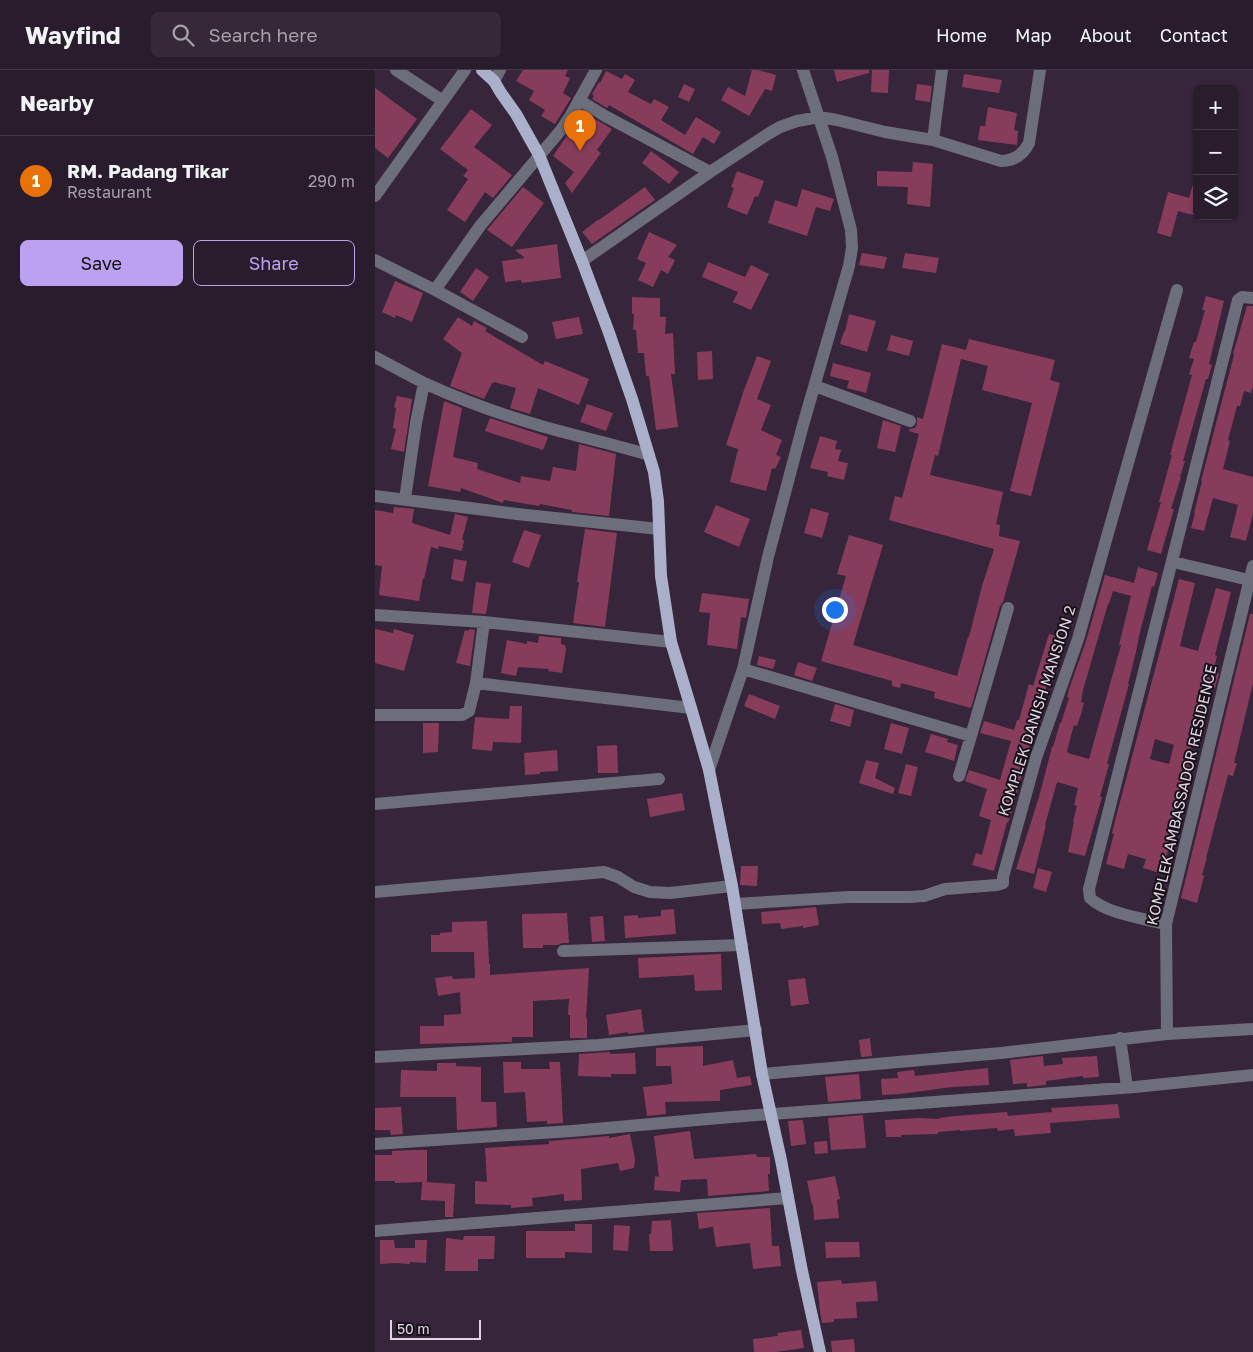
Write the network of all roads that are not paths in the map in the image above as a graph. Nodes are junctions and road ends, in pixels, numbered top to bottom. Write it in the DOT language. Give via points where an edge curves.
graph roads {
  1 [pos="396,70"];
  2 [pos="465,70"];
  3 [pos="482,70"];
  4 [pos="596,70"];
  5 [pos="803,70"];
  6 [pos="942,70"];
  7 [pos="1040,70"];
  8 [pos="497,75"];
  9 [pos="579,100"];
  10 [pos="443,101"];
  11 [pos="819,117"];
  12 [pos="933,140"];
  13 [pos="539,155"];
  14 [pos="710,172"];
  15 [pos="375,196"];
  16 [pos="375,260"];
  17 [pos="582,261"];
  18 [pos="435,290"];
  19 [pos="1177,290"];
  20 [pos="1253,298"];
  21 [pos="522,337"];
  22 [pos="375,357"];
  23 [pos="424,383"];
  24 [pos="815,386"];
  25 [pos="910,421"];
  26 [pos="649,455"];
  27 [pos="375,496"];
  28 [pos="405,499"];
  29 [pos="659,529"];
  30 [pos="1173,562"];
  31 [pos="1253,566"];
  32 [pos="1249,580"];
  33 [pos="1008,608"];
  34 [pos="375,614"];
  35 [pos="484,622"];
  36 [pos="671,642"];
  37 [pos="743,669"];
  38 [pos="476,683"];
  39 [pos="691,708"];
  40 [pos="375,715"];
  41 [pos="971,736"];
  42 [pos="709,770"];
  43 [pos="959,776"];
  44 [pos="659,779"];
  45 [pos="375,804"];
  46 [pos="732,886"];
  47 [pos="375,892"];
  48 [pos="735,904"];
  49 [pos="1166,924"];
  50 [pos="742,945"];
  51 [pos="563,951"];
  52 [pos="1253,1029"];
  53 [pos="756,1030"];
  54 [pos="1167,1034"];
  55 [pos="1120,1038"];
  56 [pos="375,1057"];
  57 [pos="762,1074"];
  58 [pos="1253,1075"];
  59 [pos="1127,1087"];
  60 [pos="771,1114"];
  61 [pos="375,1144"];
  62 [pos="788,1198"];
  63 [pos="375,1231"];
  64 [pos="820,1352"];
  1 -- 10 [label="street"];
  2 -- 10 [label="street"];
  3 -- 8 [label="main road"];
  4 -- 9 [label="street"];
  5 -- 11 [label="street"];
  6 -- 12 [label="street"];
  7 -- 12 [label="street" via="1029,143 1017,158 1001,161"];
  8 -- 13 [label="main road" via="501,93 517,114"];
  9 -- 13 [label="street" via="561,130"];
  9 -- 14 [label="street"];
  10 -- 15 [label="street"];
  11 -- 12 [label="street"];
  11 -- 14 [label="street" via="780,127"];
  11 -- 24 [label="street" via="851,230 852,248"];
  13 -- 17 [label="main road"];
  13 -- 18 [label="street" via="480,226"];
  14 -- 17 [label="street"];
  16 -- 18 [label="street"];
  17 -- 26 [label="main road" via="633,399"];
  18 -- 21 [label="street"];
  19 -- 48 [label="street, KOMPLEK DANISH MANSION 2" via="1077,639 1037,758 1003,883 911,898 849,897"];
  20 -- 30 [label="street" via="1238,300"];
  22 -- 23 [label="street"];
  23 -- 26 [label="street" via="490,411"];
  23 -- 28 [label="street"];
  24 -- 25 [label="street"];
  24 -- 37 [label="street" via="768,557"];
  26 -- 29 [label="main road" via="657,487"];
  27 -- 28 [label="street"];
  28 -- 29 [label="street"];
  29 -- 36 [label="main road" via="661,576"];
  30 -- 32 [label="street"];
  30 -- 49 [label="street" via="1089,889 1090,898 1096,904"];
  31 -- 32 [label="street, KOMPLEK AMBASSADOR RESIDENCE"];
  32 -- 49 [label="street, KOMPLEK AMBASSADOR RESIDENCE"];
  33 -- 41 [label="street"];
  34 -- 35 [label="street"];
  35 -- 36 [label="street"];
  35 -- 38 [label="street"];
  36 -- 39 [label="main road"];
  37 -- 41 [label="street"];
  37 -- 42 [label="street"];
  38 -- 39 [label="street"];
  38 -- 40 [label="street" via="469,711 462,715"];
  39 -- 42 [label="main road"];
  41 -- 43 [label="street"];
  42 -- 46 [label="main road"];
  44 -- 45 [label="street"];
  46 -- 47 [label="street" via="650,892 604,872"];
  46 -- 48 [label="main road"];
  48 -- 50 [label="main road"];
  49 -- 54 [label="street, KOMPLEK AMBASSADOR RESIDENCE"];
  50 -- 51 [label="street"];
  50 -- 53 [label="main road"];
  52 -- 54 [label="street"];
  53 -- 56 [label="street" via="599,1045"];
  53 -- 57 [label="main road"];
  54 -- 55 [label="street"];
  55 -- 57 [label="street" via="1001,1053"];
  55 -- 59 [label="street"];
  57 -- 60 [label="main road"];
  58 -- 59 [label="street"];
  59 -- 60 [label="street"];
  60 -- 61 [label="street"];
  60 -- 62 [label="main road"];
  62 -- 63 [label="street"];
  62 -- 64 [label="main road"];
}
